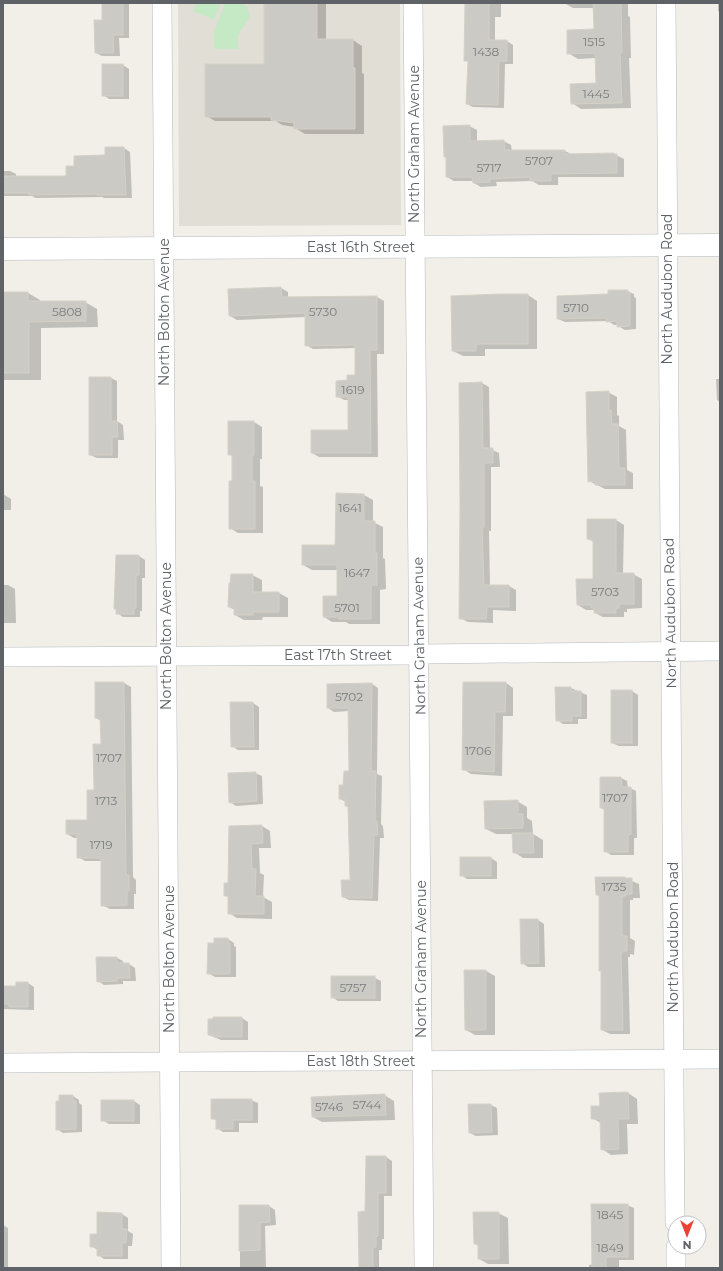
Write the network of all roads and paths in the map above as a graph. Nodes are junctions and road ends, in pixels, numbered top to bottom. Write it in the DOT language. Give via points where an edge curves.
graph roads {
  1 [pos="162,3"];
  2 [pos="413,3"];
  3 [pos="666,3"];
  4 [pos="667,245"];
  5 [pos="720,245"];
  6 [pos="415,246"];
  7 [pos="163,248"];
  8 [pos="3,249"];
  9 [pos="671,651"];
  10 [pos="720,651"];
  11 [pos="419,655"];
  12 [pos="167,656"];
  13 [pos="3,657"];
  14 [pos="674,1059"];
  15 [pos="720,1059"];
  16 [pos="422,1060"];
  17 [pos="170,1062"];
  18 [pos="3,1063"];
  19 [pos="675,1215"];
  20 [pos="676,1255"];
  21 [pos="171,1268"];
  22 [pos="424,1268"];
  23 [pos="676,1268"];
  1 -- 7 [label="street, North Bolton Avenue"];
  2 -- 6 [label="street, North Graham Avenue"];
  3 -- 4 [label="street, North Audubon Road"];
  4 -- 5 [label="main road, East 16th Street"];
  4 -- 6 [label="main road, East 16th Street"];
  4 -- 9 [label="street, North Audubon Road"];
  6 -- 7 [label="main road, East 16th Street"];
  6 -- 11 [label="street, North Graham Avenue"];
  7 -- 8 [label="main road, East 16th Street"];
  7 -- 12 [label="street, North Bolton Avenue"];
  9 -- 10 [label="street, East 17th Street"];
  9 -- 11 [label="street, East 17th Street"];
  9 -- 14 [label="street, North Audubon Road"];
  11 -- 12 [label="street, East 17th Street"];
  11 -- 16 [label="street, North Graham Avenue"];
  12 -- 13 [label="street, East 17th Street"];
  12 -- 17 [label="street, North Bolton Avenue"];
  14 -- 15 [label="street, East 18th Street"];
  14 -- 16 [label="street, East 18th Street"];
  14 -- 19 [label="street, North Audubon Road"];
  16 -- 17 [label="street, East 18th Street"];
  16 -- 22 [label="street, North Graham Avenue"];
  17 -- 18 [label="street, East 18th Street"];
  17 -- 21 [label="street, North Bolton Avenue"];
  20 -- 23 [label="street"];
}
